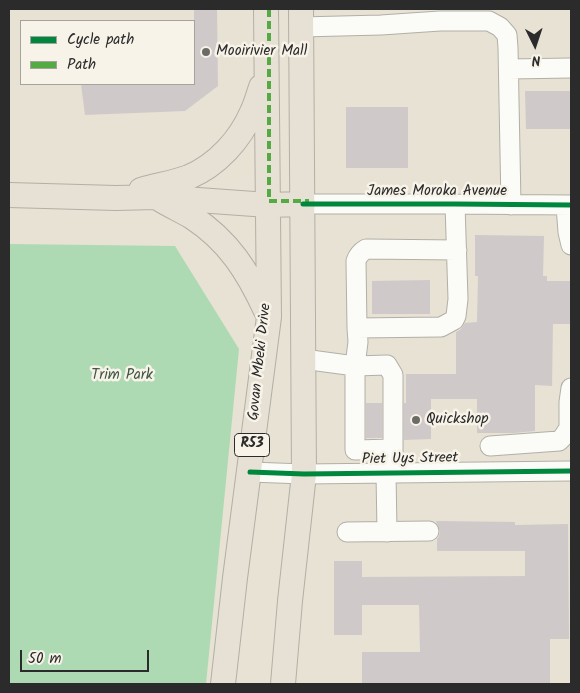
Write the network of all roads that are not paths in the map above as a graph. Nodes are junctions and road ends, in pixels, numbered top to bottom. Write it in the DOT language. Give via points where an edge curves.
graph roads {
  1 [pos="266,9"];
  2 [pos="301,18"];
  3 [pos="571,68"];
  4 [pos="508,69"];
  5 [pos="266,74"];
  6 [pos="9,195"];
  7 [pos="156,197"];
  8 [pos="116,198"];
  9 [pos="303,204"];
  10 [pos="456,204"];
  11 [pos="268,205"];
  12 [pos="511,205"];
  13 [pos="569,205"];
  14 [pos="571,246"];
  15 [pos="457,250"];
  16 [pos="269,317"];
  17 [pos="358,328"];
  18 [pos="303,359"];
  19 [pos="354,366"];
  20 [pos="571,388"];
  21 [pos="513,444"];
  22 [pos="490,446"];
  23 [pos="392,449"];
  24 [pos="571,471"];
  25 [pos="250,472"];
  26 [pos="514,472"];
  27 [pos="389,473"];
  28 [pos="304,474"];
  29 [pos="429,531"];
  30 [pos="347,532"];
  31 [pos="387,532"];
  32 [pos="224,684"];
  33 [pos="283,684"];
  1 -- 5 [label="main road, Govan Mbeki Drive / R53"];
  2 -- 4 [label="street" via="374,25 488,21 500,26 507,35"];
  2 -- 9 [label="main road"];
  3 -- 4 [label="street"];
  4 -- 12 [label="street"];
  5 -- 8 [label="main road" via="244,128 208,168 187,178"];
  5 -- 11 [label="main road, Govan Mbeki Drive / R53"];
  6 -- 8 [label="main road, James Moroka Avenue"];
  7 -- 8 [label="main road, James Moroka Avenue"];
  7 -- 11 [label="main road, James Moroka Avenue"];
  7 -- 16 [label="main road" via="208,229 225,245 254,285"];
  9 -- 10 [label="street, James Moroka Avenue"];
  9 -- 11 [label="main road, James Moroka Avenue"];
  9 -- 18 [label="main road"];
  10 -- 12 [label="street, James Moroka Avenue"];
  10 -- 15 [label="street"];
  11 -- 16 [label="main road, Govan Mbeki Drive / R53"];
  12 -- 13 [label="street, James Moroka Avenue"];
  13 -- 14 [label="street"];
  15 -- 17 [label="street" via="458,299 454,320 441,327"];
  15 -- 17 [label="street" via="366,249 361,252 356,261"];
  16 -- 25 [label="main road, Govan Mbeki Drive / R53"];
  17 -- 19 [label="street"];
  18 -- 19 [label="street"];
  18 -- 28 [label="main road"];
  19 -- 23 [label="street" via="388,365 393,375"];
  19 -- 23 [label="street" via="356,450"];
  20 -- 21 [label="street" via="569,428 559,441"];
  21 -- 22 [label="street"];
  21 -- 26 [label="street"];
  23 -- 27 [label="street"];
  24 -- 26 [label="street, Piet Uys Street"];
  25 -- 28 [label="street, Piet Uys Street"];
  25 -- 32 [label="main road, Govan Mbeki Drive / R53"];
  26 -- 27 [label="street, Piet Uys Street"];
  27 -- 28 [label="street, Piet Uys Street"];
  27 -- 31 [label="street"];
  28 -- 33 [label="main road"];
  29 -- 31 [label="street"];
  30 -- 31 [label="street"];
}
